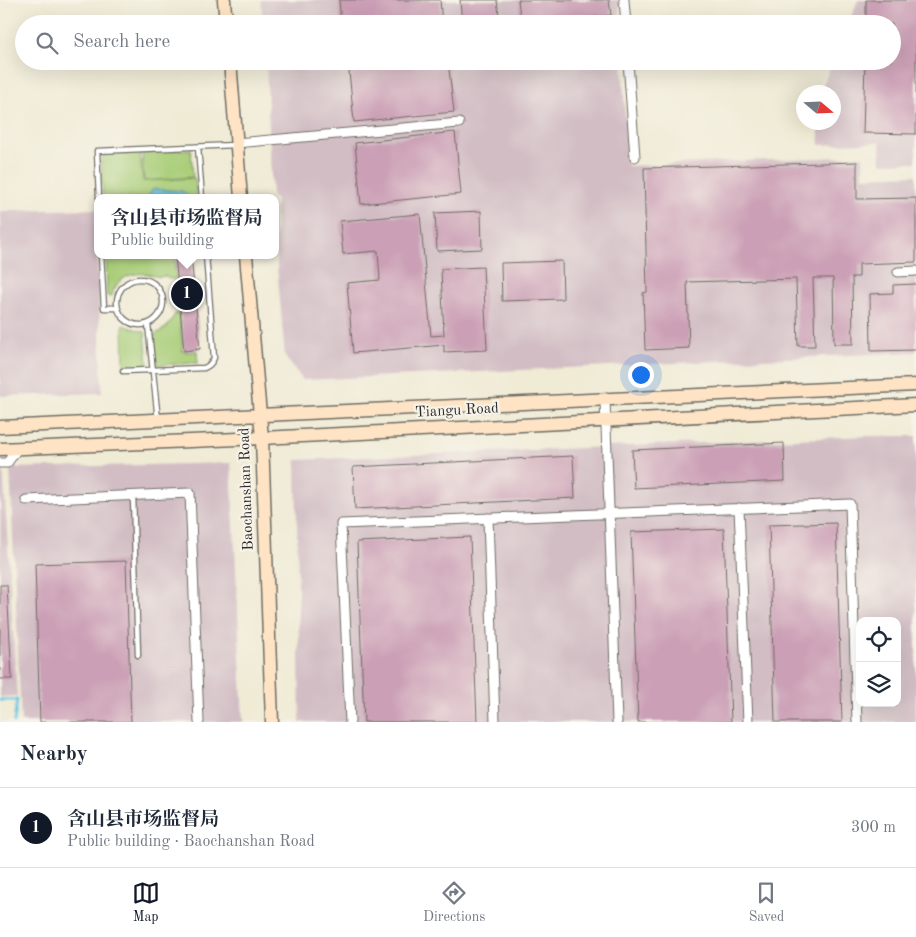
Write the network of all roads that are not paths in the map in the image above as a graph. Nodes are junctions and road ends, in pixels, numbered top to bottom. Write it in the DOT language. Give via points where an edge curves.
graph roads {
  1 [pos="224,0"];
  2 [pos="624,0"];
  3 [pos="225,15"];
  4 [pos="625,15"];
  5 [pos="231,70"];
  6 [pos="629,70"];
  7 [pos="459,123"];
  8 [pos="236,144"];
  9 [pos="198,147"];
  10 [pos="635,157"];
  11 [pos="99,194"];
  12 [pos="202,194"];
  13 [pos="241,194"];
  14 [pos="101,259"];
  15 [pos="206,259"];
  16 [pos="246,259"];
  17 [pos="916,271"];
  18 [pos="898,272"];
  19 [pos="117,308"];
  20 [pos="148,324"];
  21 [pos="152,370"];
  22 [pos="123,371"];
  23 [pos="916,385"];
  24 [pos="605,400"];
  25 [pos="916,405"];
  26 [pos="260,416"];
  27 [pos="158,420"];
  28 [pos="606,420"];
  29 [pos="0,427"];
  30 [pos="262,438"];
  31 [pos="18,448"];
  32 [pos="0,449"];
  33 [pos="0,463"];
  34 [pos="133,496"];
  35 [pos="26,500"];
  36 [pos="739,508"];
  37 [pos="610,513"];
  38 [pos="488,518"];
  39 [pos="138,655"];
  40 [pos="199,722"];
  41 [pos="272,722"];
  42 [pos="350,722"];
  43 [pos="495,722"];
  44 [pos="617,722"];
  45 [pos="748,722"];
  46 [pos="858,722"];
  1 -- 3 [label="main road"];
  2 -- 4 [label="street"];
  5 -- 8 [label="main road"];
  6 -- 10 [label="street"];
  7 -- 8 [label="street"];
  8 -- 9 [label="lane"];
  8 -- 13 [label="main road"];
  9 -- 11 [label="lane" via="97,151"];
  9 -- 12 [label="lane"];
  14 -- 19 [label="lane" via="104,308"];
  15 -- 21 [label="lane" via="214,358 204,368"];
  16 -- 26 [label="main road, Baochanshan Road"];
  17 -- 18 [label="street"];
  19 -- 20 [label="lane" via="120,315 132,324"];
  19 -- 20 [label="lane" via="116,300 122,286 136,279 150,281 163,299 160,314"];
  20 -- 21 [label="lane"];
  21 -- 22 [label="lane"];
  21 -- 27 [label="lane"];
  23 -- 24 [label="main road, Tiangu Road"];
  24 -- 26 [label="main road, Tiangu Road"];
  24 -- 28 [label="street"];
  25 -- 28 [label="main road, Tiangu Road"];
  26 -- 27 [label="main road, Tiangu Road"];
  26 -- 30 [label="main road, Baochanshan Road"];
  27 -- 29 [label="main road, Tiangu Road"];
  28 -- 30 [label="main road, Tiangu Road"];
  28 -- 37 [label="street"];
  30 -- 31 [label="main road, Tiangu Road"];
  30 -- 41 [label="main road, Baochanshan Road"];
  31 -- 32 [label="main road, Tiangu Road"];
  31 -- 33 [label="street" via="7,463"];
  34 -- 35 [label="street"];
  34 -- 39 [label="lane"];
  34 -- 40 [label="street" via="190,493"];
  36 -- 37 [label="street"];
  36 -- 45 [label="street"];
  36 -- 46 [label="street" via="850,504"];
  37 -- 38 [label="street"];
  37 -- 44 [label="street"];
  38 -- 42 [label="street" via="341,524"];
  38 -- 43 [label="street"];
}
